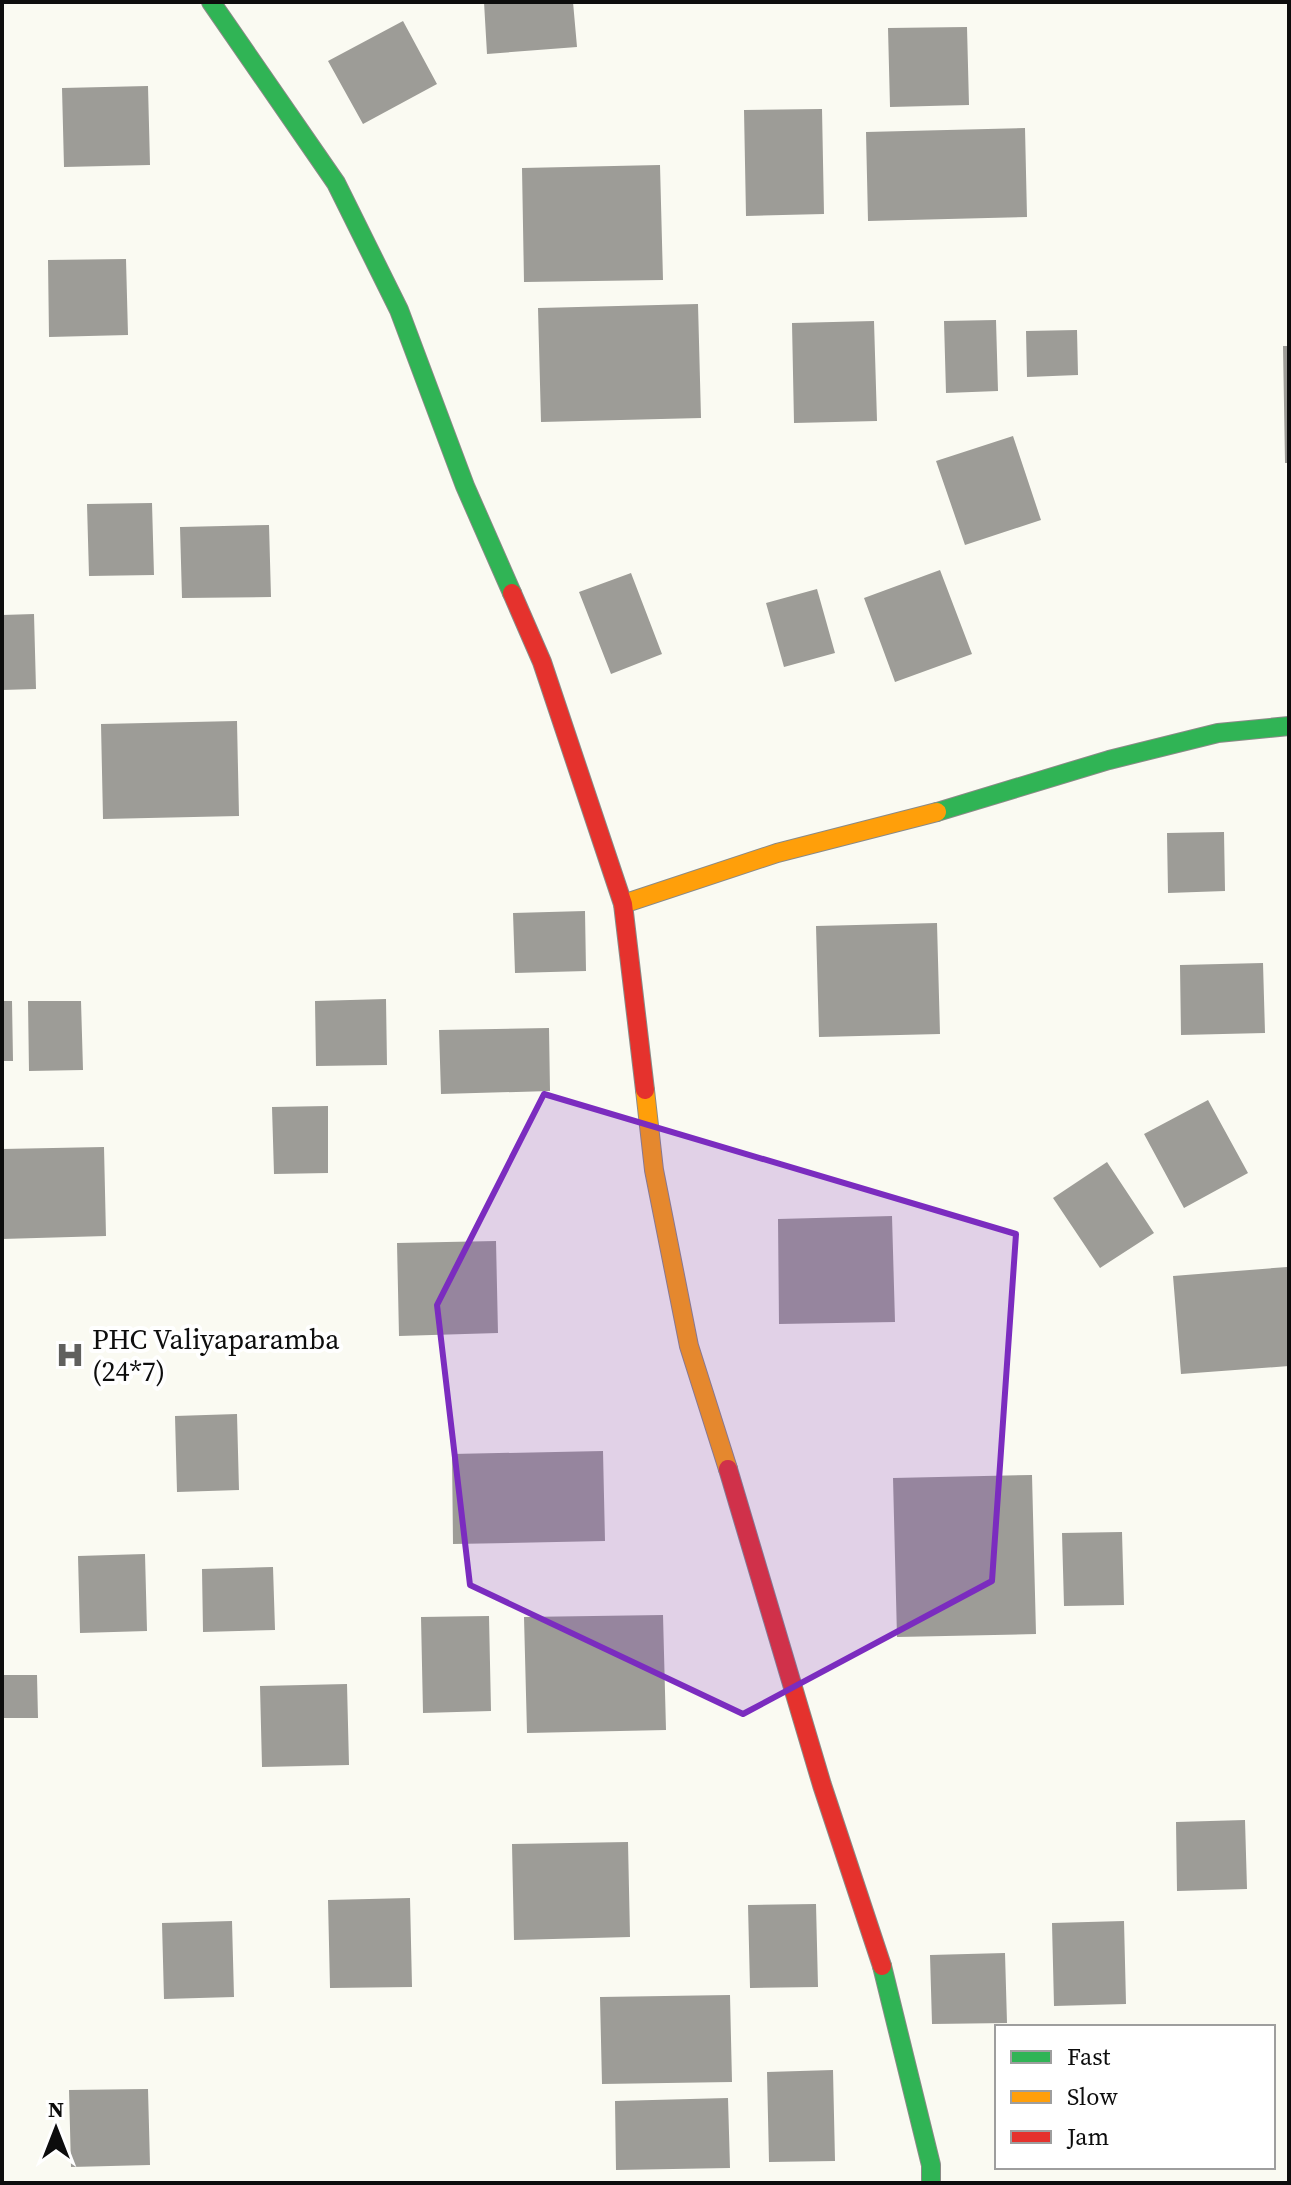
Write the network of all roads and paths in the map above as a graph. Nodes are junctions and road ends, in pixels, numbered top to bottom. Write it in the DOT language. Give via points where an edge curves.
graph roads {
  1 [pos="211,2"];
  2 [pos="1289,726"];
  3 [pos="623,904"];
  4 [pos="931,2183"];
  1 -- 3 [label="main road" via="336,183 399,310 465,486 542,662"];
  2 -- 3 [label="main road" via="1218,733 1109,760 985,800 777,853"];
  3 -- 4 [label="main road" via="654,1170 689,1346 887,1981"];
}
